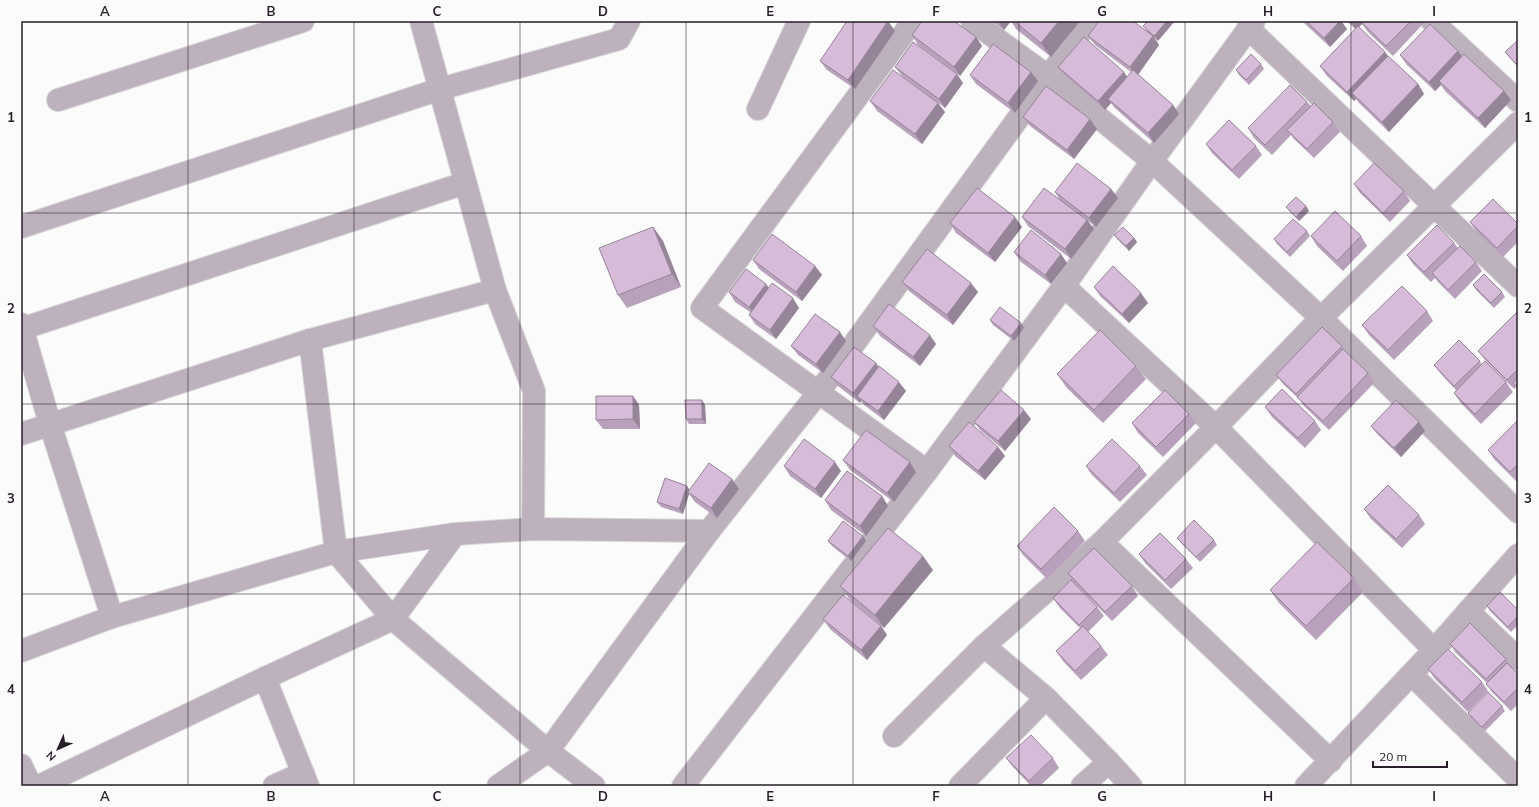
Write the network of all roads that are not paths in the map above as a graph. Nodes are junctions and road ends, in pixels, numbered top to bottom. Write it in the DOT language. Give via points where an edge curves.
graph roads {
  1 [pos="303,21"];
  2 [pos="421,21"];
  3 [pos="629,21"];
  4 [pos="799,21"];
  5 [pos="913,21"];
  6 [pos="972,21"];
  7 [pos="1089,21"];
  8 [pos="1432,21"];
  9 [pos="1251,24"];
  10 [pos="1049,77"];
  11 [pos="440,89"];
  12 [pos="58,100"];
  13 [pos="1518,101"];
  14 [pos="758,109"];
  15 [pos="1518,123"];
  16 [pos="1152,161"];
  17 [pos="465,183"];
  18 [pos="1434,205"];
  19 [pos="21,227"];
  20 [pos="1064,286"];
  21 [pos="1518,286"];
  22 [pos="495,290"];
  23 [pos="1321,318"];
  24 [pos="21,327"];
  25 [pos="310,340"];
  26 [pos="819,392"];
  27 [pos="50,424"];
  28 [pos="1216,427"];
  29 [pos="21,434"];
  30 [pos="927,470"];
  31 [pos="1518,512"];
  32 [pos="533,529"];
  33 [pos="709,531"];
  34 [pos="455,534"];
  35 [pos="1102,542"];
  36 [pos="336,552"];
  37 [pos="1518,555"];
  38 [pos="1468,610"];
  39 [pos="112,617"];
  40 [pos="393,619"];
  41 [pos="984,646"];
  42 [pos="1434,650"];
  43 [pos="21,651"];
  44 [pos="1518,659"];
  45 [pos="1412,675"];
  46 [pos="265,678"];
  47 [pos="1046,698"];
  48 [pos="894,736"];
  49 [pos="548,751"];
  50 [pos="1330,761"];
  51 [pos="1109,762"];
  52 [pos="21,765"];
  53 [pos="306,779"];
  54 [pos="1518,779"];
  55 [pos="31,786"];
  56 [pos="39,786"];
  57 [pos="274,786"];
  58 [pos="498,786"];
  59 [pos="594,786"];
  60 [pos="683,786"];
  61 [pos="960,786"];
  62 [pos="1082,786"];
  63 [pos="1130,786"];
  64 [pos="1306,786"];
  1 -- 12 [label="street"];
  2 -- 11 [label="street"];
  3 -- 11 [label="street" via="619,39"];
  4 -- 14 [label="street"];
  5 -- 26 [label="street" via="702,308"];
  6 -- 10 [label="street"];
  7 -- 10 [label="street"];
  8 -- 13 [label="street"];
  9 -- 16 [label="street"];
  9 -- 18 [label="street"];
  10 -- 16 [label="street"];
  10 -- 26 [label="street"];
  11 -- 17 [label="street"];
  11 -- 19 [label="street"];
  15 -- 18 [label="street"];
  16 -- 20 [label="street"];
  16 -- 23 [label="street"];
  17 -- 22 [label="street"];
  17 -- 24 [label="street"];
  18 -- 21 [label="street"];
  18 -- 23 [label="street"];
  20 -- 28 [label="street"];
  20 -- 30 [label="street"];
  22 -- 25 [label="street"];
  22 -- 32 [label="street" via="534,391"];
  23 -- 28 [label="street"];
  23 -- 31 [label="street"];
  24 -- 27 [label="street"];
  25 -- 27 [label="street"];
  25 -- 36 [label="street"];
  26 -- 30 [label="street"];
  26 -- 33 [label="street"];
  27 -- 29 [label="street"];
  27 -- 39 [label="street"];
  28 -- 35 [label="street"];
  28 -- 42 [label="street"];
  30 -- 60 [label="street"];
  32 -- 33 [label="street"];
  32 -- 34 [label="street"];
  33 -- 49 [label="street"];
  34 -- 36 [label="street"];
  34 -- 40 [label="street"];
  35 -- 41 [label="street"];
  35 -- 50 [label="street"];
  36 -- 39 [label="street"];
  36 -- 40 [label="street"];
  37 -- 38 [label="street"];
  38 -- 42 [label="street"];
  38 -- 44 [label="street"];
  39 -- 43 [label="street"];
  40 -- 46 [label="street"];
  40 -- 49 [label="street"];
  41 -- 47 [label="street"];
  41 -- 48 [label="street"];
  42 -- 45 [label="street"];
  45 -- 50 [label="street"];
  45 -- 54 [label="street"];
  46 -- 53 [label="street"];
  46 -- 56 [label="street"];
  47 -- 51 [label="street"];
  47 -- 61 [label="street"];
  49 -- 58 [label="street"];
  49 -- 59 [label="street"];
  50 -- 64 [label="street"];
  51 -- 62 [label="street"];
  51 -- 63 [label="street"];
  52 -- 55 [label="street"];
  53 -- 57 [label="street"];
}
